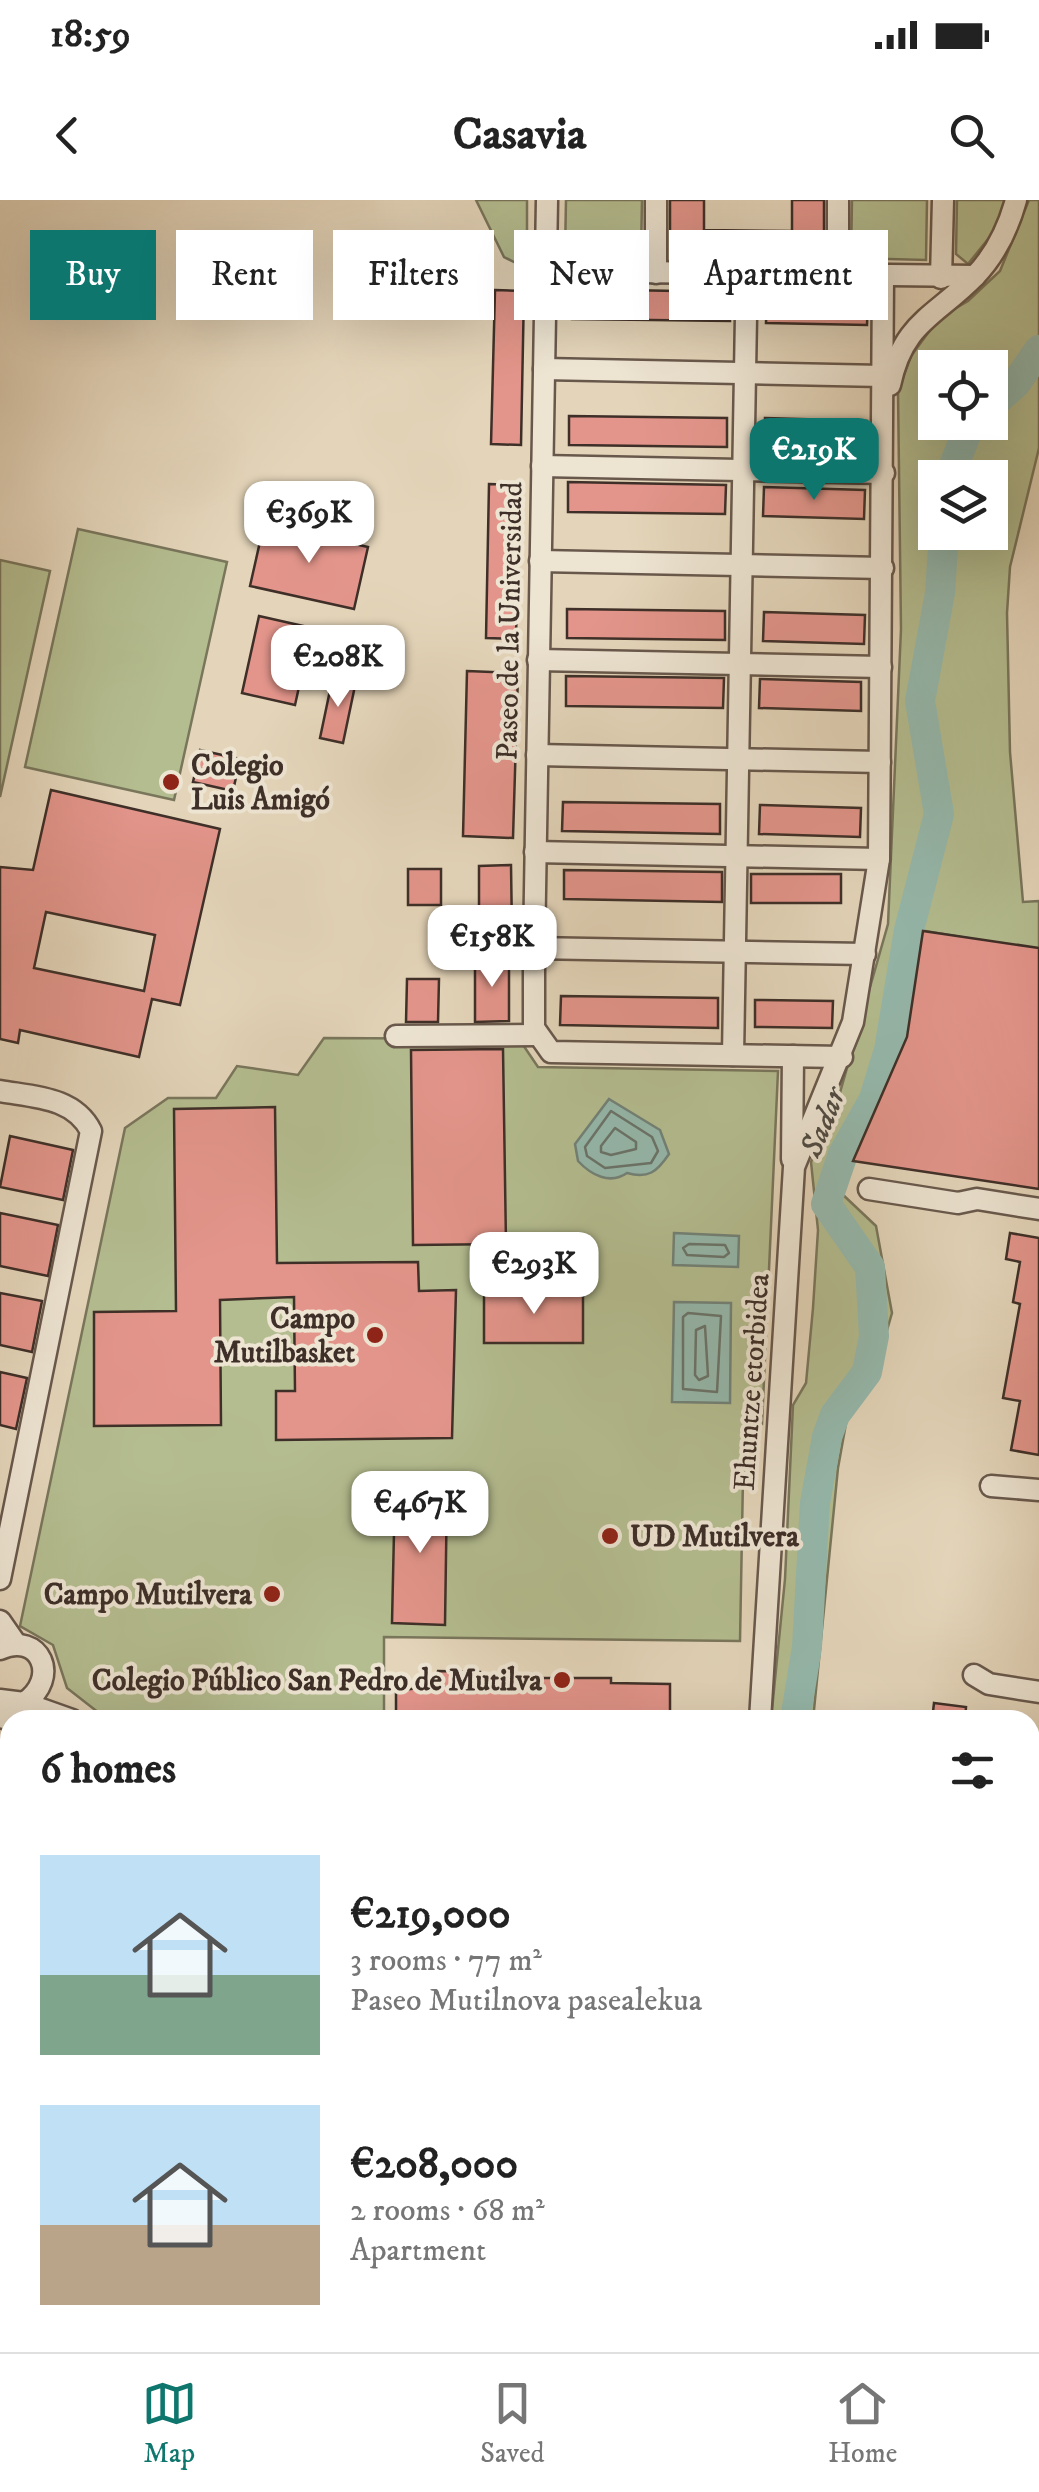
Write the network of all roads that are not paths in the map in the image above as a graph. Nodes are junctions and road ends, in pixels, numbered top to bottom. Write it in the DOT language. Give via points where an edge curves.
graph roads {
  1 [pos="546,200"];
  2 [pos="656,200"];
  3 [pos="838,200"];
  4 [pos="943,200"];
  5 [pos="1016,200"];
  6 [pos="546,230"];
  7 [pos="838,230"];
  8 [pos="669,271"];
  9 [pos="649,272"];
  10 [pos="656,272"];
  11 [pos="888,276"];
  12 [pos="975,276"];
  13 [pos="941,278"];
  14 [pos="545,320"];
  15 [pos="745,320"];
  16 [pos="883,320"];
  17 [pos="544,369"];
  18 [pos="744,373"];
  19 [pos="882,376"];
  20 [pos="885,406"];
  21 [pos="542,466"];
  22 [pos="743,470"];
  23 [pos="884,473"];
  24 [pos="540,561"];
  25 [pos="741,565"];
  26 [pos="883,568"];
  27 [pos="538,660"];
  28 [pos="739,664"];
  29 [pos="882,666"];
  30 [pos="537,755"];
  31 [pos="738,759"];
  32 [pos="880,762"];
  33 [pos="535,852"];
  34 [pos="737,856"];
  35 [pos="879,859"];
  36 [pos="534,948"];
  37 [pos="734,952"];
  38 [pos="865,954"];
  39 [pos="396,1036"];
  40 [pos="538,1038"];
  41 [pos="733,1055"];
  42 [pos="793,1056"];
  43 [pos="842,1057"];
  44 [pos="0,1091"];
  45 [pos="794,1167"];
  46 [pos="869,1189"];
  47 [pos="1039,1209"];
  48 [pos="991,1486"];
  49 [pos="1039,1490"];
  50 [pos="0,1579"];
  51 [pos="0,1622"];
  52 [pos="8,1646"];
  53 [pos="974,1675"];
  54 [pos="42,1683"];
  55 [pos="1039,1692"];
  56 [pos="20,1710"];
  57 [pos="62,1710"];
  58 [pos="761,1710"];
  1 -- 6 [label="street, Paseo de la Universidad"];
  2 -- 10 [label="street"];
  3 -- 7 [label="street"];
  4 -- 13 [label="street"];
  5 -- 12 [label="street" via="998,246"];
  8 -- 10 [label="street"];
  9 -- 10 [label="street"];
  11 -- 13 [label="street"];
  12 -- 13 [label="street"];
  12 -- 20 [label="street" via="915,325 901,345"];
  14 -- 17 [label="street, Paseo de la Universidad"];
  15 -- 18 [label="street"];
  16 -- 19 [label="street"];
  17 -- 18 [label="street"];
  17 -- 21 [label="street, Paseo de la Universidad"];
  18 -- 19 [label="street"];
  18 -- 22 [label="street"];
  19 -- 20 [label="street"];
  20 -- 23 [label="street, Ehuntze etorbidea"];
  21 -- 22 [label="street"];
  21 -- 24 [label="street, Paseo de la Universidad"];
  22 -- 23 [label="street"];
  22 -- 25 [label="street"];
  23 -- 26 [label="street, Ehuntze etorbidea"];
  24 -- 25 [label="street"];
  24 -- 27 [label="street, Paseo de la Universidad"];
  25 -- 26 [label="street"];
  25 -- 28 [label="street"];
  26 -- 29 [label="street, Ehuntze etorbidea"];
  27 -- 28 [label="street"];
  27 -- 30 [label="street, Paseo de la Universidad"];
  28 -- 29 [label="street"];
  28 -- 31 [label="street"];
  29 -- 32 [label="street, Ehuntze etorbidea"];
  30 -- 31 [label="street"];
  30 -- 33 [label="street, Paseo de la Universidad"];
  31 -- 32 [label="street"];
  31 -- 34 [label="street"];
  32 -- 35 [label="street, Ehuntze etorbidea"];
  33 -- 34 [label="street"];
  33 -- 36 [label="street, Paseo de la Universidad"];
  34 -- 35 [label="street"];
  34 -- 37 [label="street"];
  35 -- 38 [label="street, Ehuntze etorbidea"];
  36 -- 37 [label="street"];
  36 -- 40 [label="street, Paseo de la Universidad"];
  37 -- 38 [label="street"];
  37 -- 41 [label="street"];
  38 -- 43 [label="street, Ehuntze etorbidea"];
  39 -- 40 [label="street"];
  40 -- 41 [label="street" via="552,1052"];
  41 -- 42 [label="street"];
  42 -- 43 [label="street"];
  42 -- 45 [label="street, Ehuntze etorbidea"];
  43 -- 45 [label="street, Ehuntze etorbidea"];
  44 -- 50 [label="street" via="61,1102 83,1116 91,1131"];
  45 -- 58 [label="street, Ehuntze etorbidea"];
  46 -- 47 [label="street"];
  48 -- 49 [label="street"];
  51 -- 52 [label="street"];
  52 -- 54 [label="street" via="38,1655"];
  53 -- 55 [label="street"];
  54 -- 56 [label="street"];
  54 -- 57 [label="street"];
}
